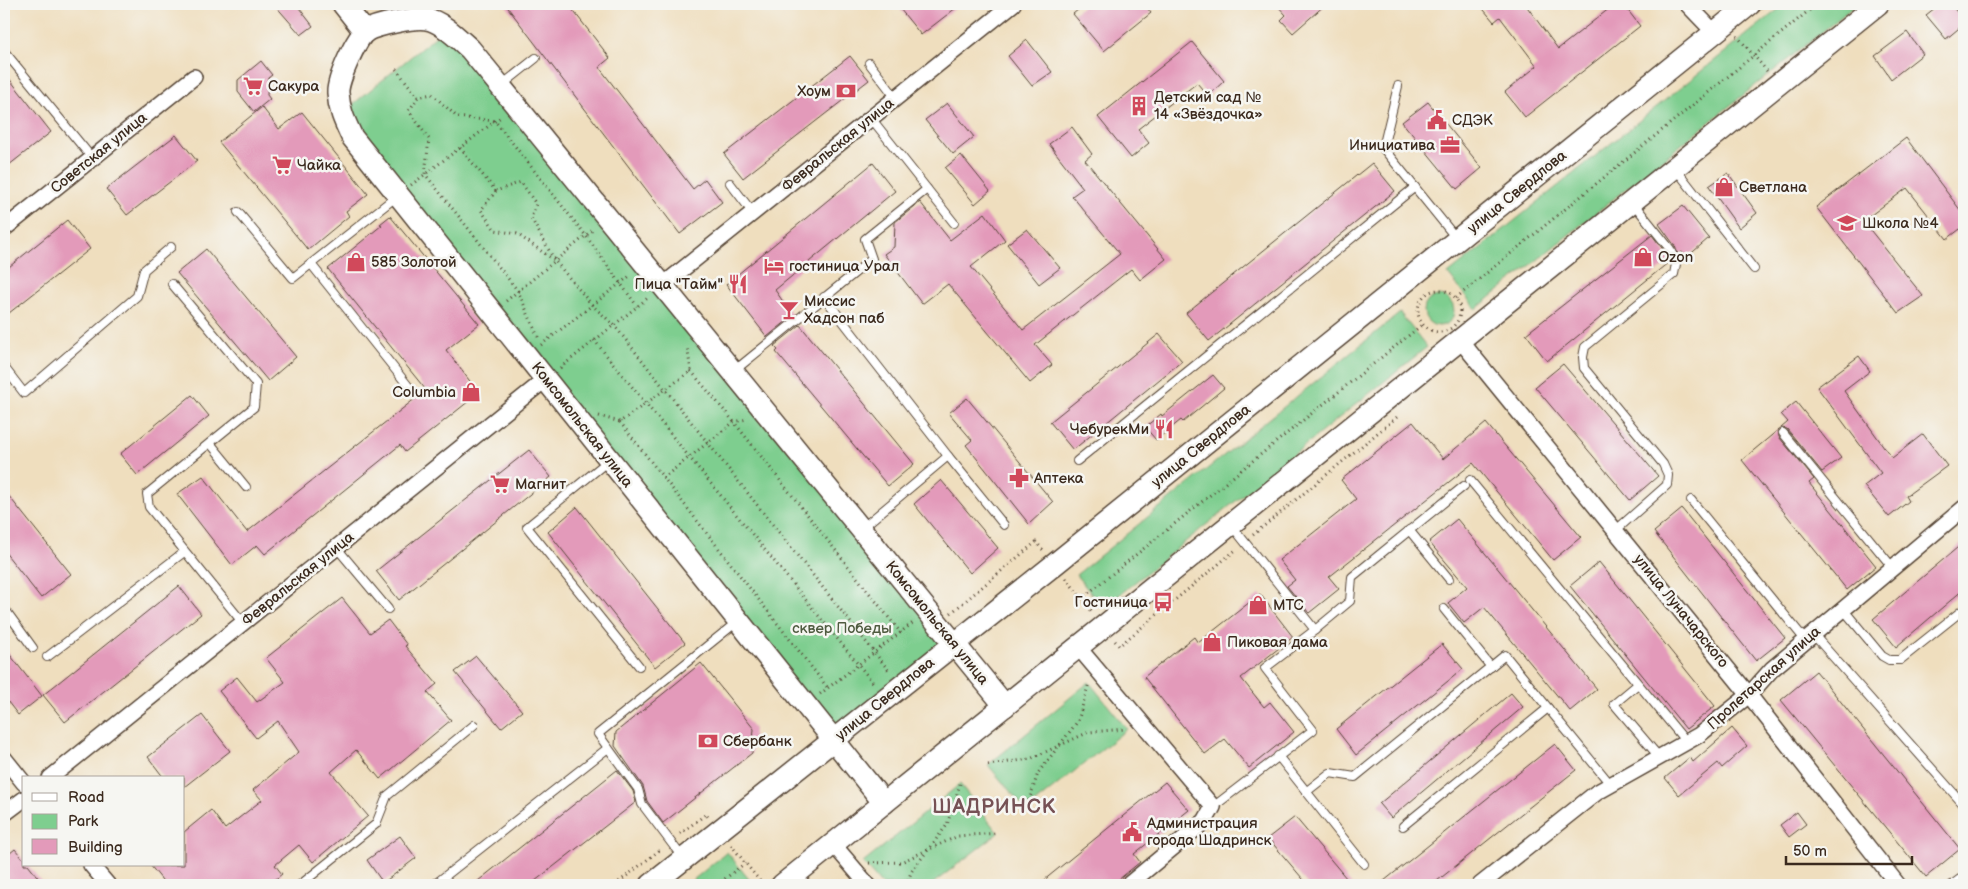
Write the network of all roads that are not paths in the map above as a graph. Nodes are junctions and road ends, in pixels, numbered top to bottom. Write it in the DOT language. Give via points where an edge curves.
graph roads {
  1 [pos="343,4"];
  2 [pos="1013,4"];
  3 [pos="1686,4"];
  4 [pos="1750,4"];
  5 [pos="1878,4"];
  6 [pos="365,32"];
  7 [pos="1714,32"];
  8 [pos="4,50"];
  9 [pos="536,58"];
  10 [pos="869,63"];
  11 [pos="194,77"];
  12 [pos="501,86"];
  13 [pos="1398,86"];
  14 [pos="896,98"];
  15 [pos="872,118"];
  16 [pos="92,158"];
  17 [pos="1675,167"];
  18 [pos="730,183"];
  19 [pos="1415,187"];
  20 [pos="927,189"];
  21 [pos="398,195"];
  22 [pos="1632,202"];
  23 [pos="238,212"];
  24 [pos="753,213"];
  25 [pos="954,223"];
  26 [pos="4,229"];
  27 [pos="1458,239"];
  28 [pos="172,247"];
  29 [pos="311,264"];
  30 [pos="1754,269"];
  31 [pos="172,284"];
  32 [pos="663,286"];
  33 [pos="824,297"];
  34 [pos="1460,340"];
  35 [pos="4,367"];
  36 [pos="733,372"];
  37 [pos="546,379"];
  38 [pos="413,392"];
  39 [pos="1783,433"];
  40 [pos="210,443"];
  41 [pos="948,456"];
  42 [pos="609,459"];
  43 [pos="1077,461"];
  44 [pos="246,487"];
  45 [pos="1691,500"];
  46 [pos="1964,508"];
  47 [pos="1230,524"];
  48 [pos="1004,525"];
  49 [pos="860,529"];
  50 [pos="1409,530"];
  51 [pos="1615,531"];
  52 [pos="336,548"];
  53 [pos="184,552"];
  54 [pos="1893,568"];
  55 [pos="1449,579"];
  56 [pos="4,608"];
  57 [pos="1444,608"];
  58 [pos="388,609"];
  59 [pos="1964,609"];
  60 [pos="1843,610"];
  61 [pos="738,621"];
  62 [pos="243,623"];
  63 [pos="1315,630"];
  64 [pos="1809,638"];
  65 [pos="954,644"];
  66 [pos="1078,647"];
  67 [pos="33,648"];
  68 [pos="47,657"];
  69 [pos="639,666"];
  70 [pos="1491,666"];
  71 [pos="1638,684"];
  72 [pos="1749,696"];
  73 [pos="1004,706"];
  74 [pos="1548,708"];
  75 [pos="474,724"];
  76 [pos="834,740"];
  77 [pos="1687,743"];
  78 [pos="608,748"];
  79 [pos="1278,756"];
  80 [pos="4,758"];
  81 [pos="1660,758"];
  82 [pos="52,776"];
  83 [pos="22,780"];
  84 [pos="1611,785"];
  85 [pos="1306,792"];
  86 [pos="22,800"];
  87 [pos="884,803"];
  88 [pos="1964,805"];
  89 [pos="1213,807"];
  90 [pos="4,814"];
  91 [pos="1404,826"];
  92 [pos="833,844"];
  93 [pos="684,859"];
  94 [pos="1364,864"];
  95 [pos="92,866"];
  96 [pos="1964,876"];
  97 [pos="108,885"];
  98 [pos="300,885"];
  99 [pos="434,885"];
  100 [pos="651,885"];
  101 [pos="782,885"];
  102 [pos="868,885"];
  103 [pos="1128,885"];
  104 [pos="1480,885"];
  105 [pos="1898,885"];
  106 [pos="1952,885"];
  1 -- 6 [label="main road"];
  2 -- 14 [label="street, Февральская улица"];
  3 -- 7 [label="street"];
  4 -- 7 [label="main road, улица Свердлова"];
  5 -- 17 [label="main road"];
  6 -- 12 [label="main road, Комсомольская улица" via="397,21 427,18 446,28 470,49"];
  6 -- 21 [label="main road, Комсомольская улица" via="344,66 338,91 341,114 352,137"];
  7 -- 27 [label="main road, улица Свердлова"];
  8 -- 16 [label="lane"];
  9 -- 12 [label="lane"];
  10 -- 14 [label="lane"];
  11 -- 16 [label="street, Советская улица"];
  12 -- 32 [label="main road, Комсомольская улица"];
  13 -- 19 [label="lane" via="1383,148"];
  14 -- 15 [label="street, Февральская улица"];
  15 -- 20 [label="lane"];
  15 -- 24 [label="street, Февральская улица"];
  16 -- 26 [label="street, Советская улица"];
  17 -- 22 [label="main road"];
  17 -- 30 [label="lane"];
  18 -- 24 [label="lane"];
  19 -- 27 [label="lane"];
  19 -- 43 [label="lane"];
  20 -- 25 [label="lane"];
  20 -- 33 [label="lane" via="865,239 872,258"];
  21 -- 29 [label="lane"];
  21 -- 37 [label="main road, Комсомольская улица" via="492,312 534,350"];
  22 -- 34 [label="main road"];
  22 -- 51 [label="lane" via="1670,249 1676,264 1674,274 1585,347 1583,363 1663,464 1668,475 1667,485"];
  23 -- 29 [label="lane" via="293,278"];
  24 -- 32 [label="street, Февральская улица"];
  27 -- 65 [label="main road, улица Свердлова"];
  28 -- 35 [label="lane" via="144,270 137,296 24,393"];
  29 -- 38 [label="lane"];
  31 -- 40 [label="lane" via="256,384 254,407"];
  32 -- 36 [label="main road, Комсомольская улица"];
  33 -- 36 [label="lane"];
  33 -- 41 [label="lane"];
  34 -- 47 [label="main road"];
  34 -- 51 [label="street, улица Луначарского"];
  36 -- 49 [label="main road, Комсомольская улица"];
  37 -- 42 [label="main road, Комсомольская улица"];
  37 -- 52 [label="street, Февральская улица"];
  39 -- 54 [label="lane"];
  40 -- 44 [label="lane"];
  40 -- 53 [label="lane" via="147,494 149,507"];
  41 -- 48 [label="lane"];
  41 -- 49 [label="lane"];
  42 -- 61 [label="main road, Комсомольская улица"];
  42 -- 69 [label="lane" via="527,528"];
  45 -- 64 [label="lane"];
  46 -- 54 [label="street, Пролетарская улица"];
  47 -- 63 [label="lane"];
  47 -- 66 [label="main road"];
  49 -- 65 [label="main road, Комсомольская улица"];
  50 -- 55 [label="lane"];
  50 -- 63 [label="lane" via="1352,577 1350,601"];
  50 -- 71 [label="lane" via="1467,483"];
  51 -- 72 [label="street, улица Луначарского"];
  52 -- 58 [label="lane"];
  52 -- 62 [label="street, Февральская улица"];
  53 -- 62 [label="lane"];
  53 -- 68 [label="lane"];
  54 -- 60 [label="street, Пролетарская улица"];
  56 -- 67 [label="lane"];
  57 -- 70 [label="lane"];
  59 -- 60 [label="lane" via="1900,660 1882,656"];
  60 -- 64 [label="street, Пролетарская улица"];
  61 -- 76 [label="main road, Комсомольская улица"];
  61 -- 78 [label="lane" via="598,734"];
  62 -- 82 [label="street, Февральская улица"];
  63 -- 79 [label="lane" via="1265,668 1313,730"];
  64 -- 72 [label="street, Пролетарская улица" via="1772,669"];
  64 -- 88 [label="lane"];
  65 -- 73 [label="main road, Комсомольская улица"];
  65 -- 76 [label="main road, улица Свердлова"];
  66 -- 73 [label="main road"];
  66 -- 89 [label="street"];
  70 -- 74 [label="lane" via="1505,655"];
  70 -- 85 [label="lane" via="1355,777 1330,773"];
  71 -- 77 [label="lane"];
  71 -- 81 [label="lane" via="1614,704"];
  72 -- 77 [label="street, Пролетарская улица"];
  72 -- 105 [label="street, улица Луначарского"];
  73 -- 87 [label="main road"];
  74 -- 84 [label="lane"];
  74 -- 91 [label="lane"];
  75 -- 98 [label="lane" via="387,796 376,824"];
  76 -- 87 [label="main road, Комсомольская улица"];
  76 -- 93 [label="main road, улица Свердлова"];
  77 -- 81 [label="street, Пролетарская улица"];
  78 -- 93 [label="lane" via="638,789 642,804"];
  78 -- 99 [label="lane"];
  79 -- 85 [label="lane"];
  79 -- 89 [label="lane"];
  80 -- 83 [label="street"];
  81 -- 84 [label="street, Пролетарская улица"];
  84 -- 104 [label="street, Пролетарская улица" via="1596,793"];
  85 -- 94 [label="lane"];
  86 -- 90 [label="street"];
  87 -- 92 [label="main road"];
  89 -- 103 [label="street" via="1205,821"];
  92 -- 101 [label="main road"];
  92 -- 102 [label="street"];
  93 -- 100 [label="main road, улица Свердлова"];
  95 -- 97 [label="street"];
  96 -- 106 [label="lane"];
}
